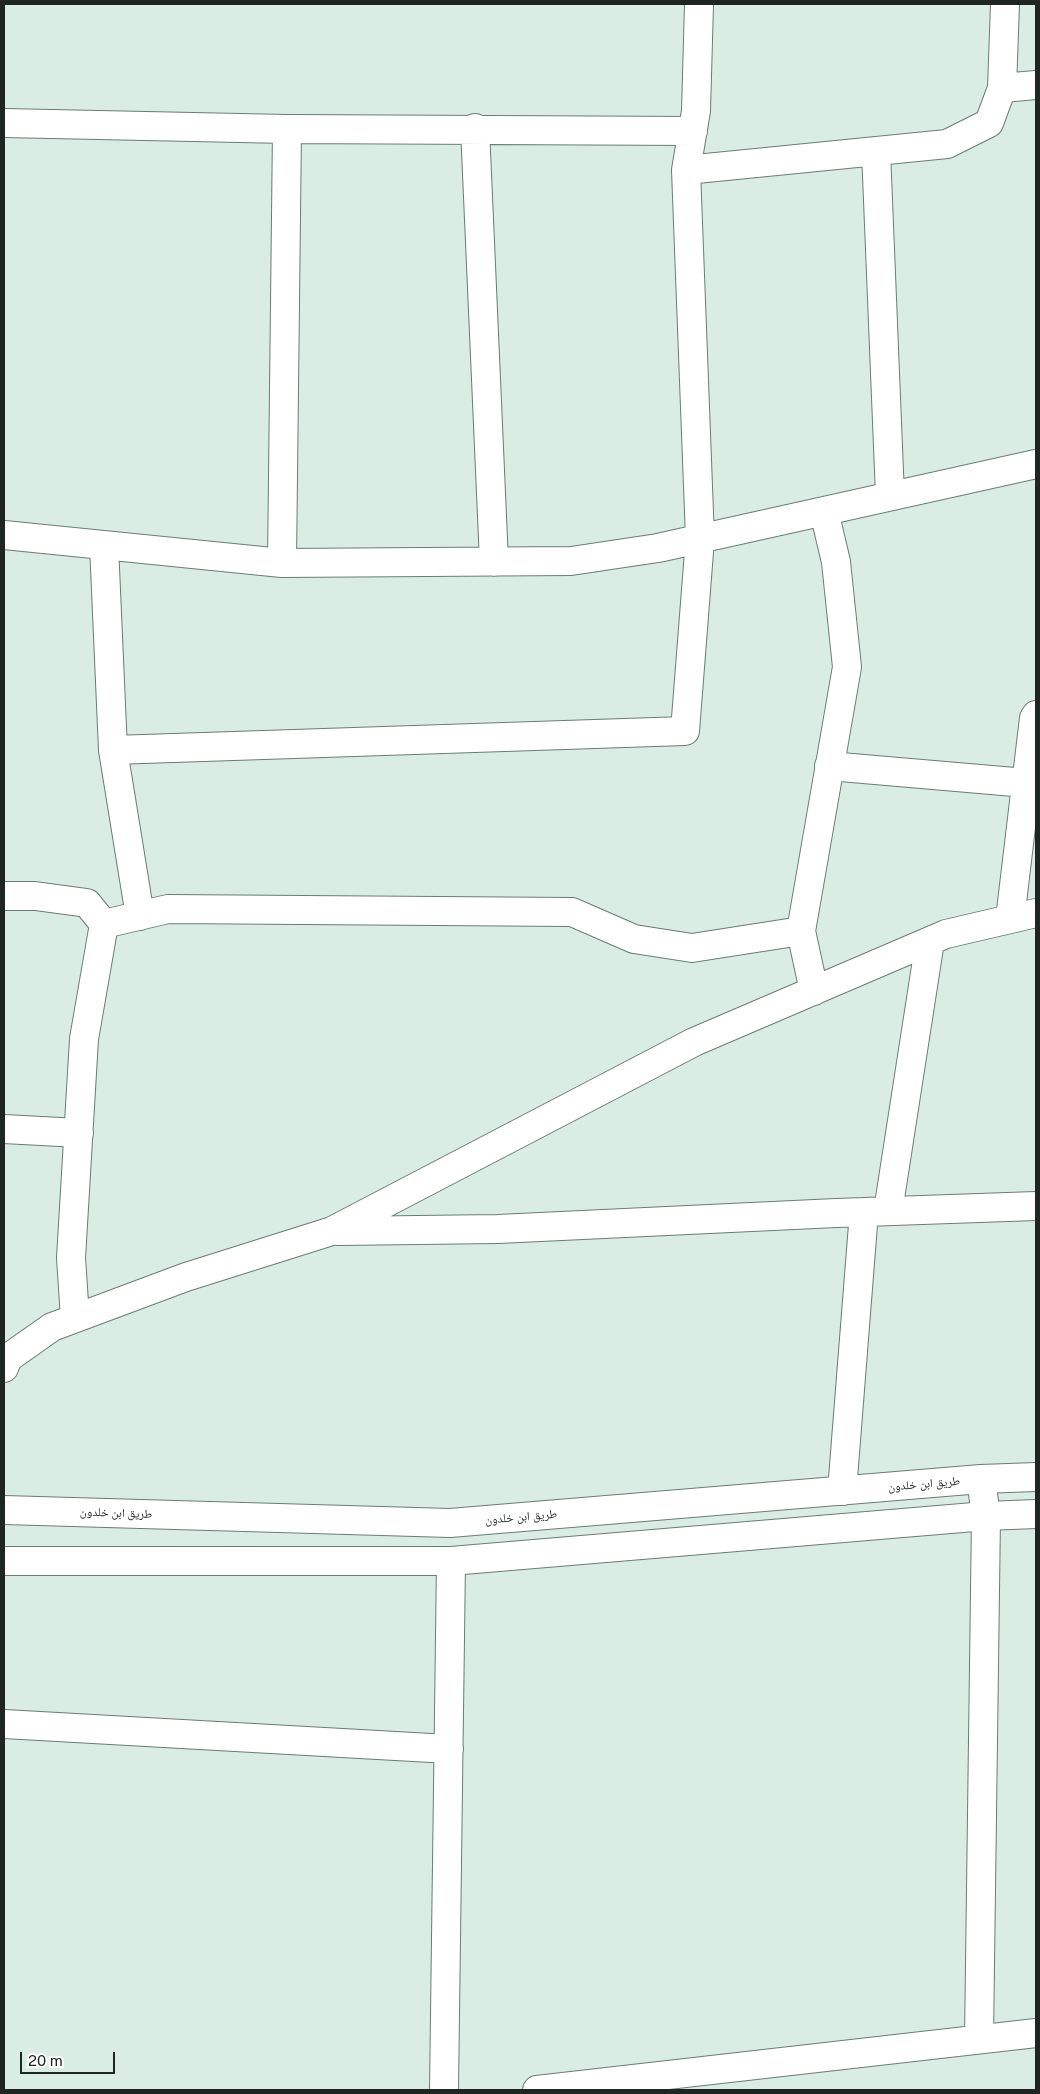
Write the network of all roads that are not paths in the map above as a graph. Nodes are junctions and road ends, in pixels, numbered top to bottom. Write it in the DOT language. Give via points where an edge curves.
graph roads {
  1 [pos="699,4"];
  2 [pos="1005,4"];
  3 [pos="1036,85"];
  4 [pos="1002,88"];
  5 [pos="4,123"];
  6 [pos="475,128"];
  7 [pos="287,129"];
  8 [pos="693,131"];
  9 [pos="876,151"];
  10 [pos="686,170"];
  11 [pos="1036,451"];
  12 [pos="1036,464"];
  13 [pos="890,496"];
  14 [pos="824,511"];
  15 [pos="4,536"];
  16 [pos="700,539"];
  17 [pos="104,546"];
  18 [pos="494,562"];
  19 [pos="282,563"];
  20 [pos="1036,715"];
  21 [pos="112,750"];
  22 [pos="829,766"];
  23 [pos="1026,783"];
  24 [pos="4,896"];
  25 [pos="1036,913"];
  26 [pos="140,916"];
  27 [pos="1010,919"];
  28 [pos="104,924"];
  29 [pos="801,932"];
  30 [pos="930,941"];
  31 [pos="814,991"];
  32 [pos="4,1129"];
  33 [pos="79,1133"];
  34 [pos="1036,1206"];
  35 [pos="876,1211"];
  36 [pos="332,1231"];
  37 [pos="75,1318"];
  38 [pos="4,1368"];
  39 [pos="1036,1477"];
  40 [pos="981,1479"];
  41 [pos="842,1491"];
  42 [pos="4,1510"];
  43 [pos="1036,1514"];
  44 [pos="986,1516"];
  45 [pos="4,1561"];
  46 [pos="451,1561"];
  47 [pos="4,1724"];
  48 [pos="449,1749"];
  49 [pos="1036,2033"];
  50 [pos="979,2039"];
  51 [pos="444,2090"];
  52 [pos="537,2090"];
  1 -- 8 [label="street"];
  2 -- 4 [label="street"];
  3 -- 4 [label="street"];
  4 -- 9 [label="street" via="989,123 956,140 947,144"];
  5 -- 7 [label="street"];
  6 -- 7 [label="street"];
  6 -- 8 [label="street"];
  6 -- 18 [label="street"];
  7 -- 19 [label="street"];
  8 -- 10 [label="street"];
  9 -- 10 [label="street"];
  9 -- 13 [label="street"];
  10 -- 16 [label="street"];
  11 -- 12 [label="street"];
  12 -- 13 [label="street"];
  13 -- 14 [label="street"];
  14 -- 16 [label="street"];
  14 -- 22 [label="street" via="836,562 846,667"];
  15 -- 17 [label="street"];
  16 -- 18 [label="street" via="571,561"];
  16 -- 21 [label="street" via="685,730"];
  17 -- 19 [label="street"];
  17 -- 21 [label="street"];
  18 -- 19 [label="street"];
  20 -- 23 [label="street"];
  21 -- 26 [label="street"];
  22 -- 23 [label="street"];
  22 -- 29 [label="street"];
  23 -- 27 [label="street"];
  24 -- 28 [label="street" via="35,896 87,904"];
  25 -- 27 [label="street"];
  26 -- 28 [label="street"];
  26 -- 29 [label="street" via="168,909 572,912 634,939 692,948"];
  27 -- 30 [label="street" via="946,934"];
  28 -- 33 [label="street" via="84,1039"];
  29 -- 31 [label="street"];
  30 -- 31 [label="street"];
  30 -- 35 [label="street"];
  31 -- 36 [label="street" via="694,1042"];
  32 -- 33 [label="street"];
  33 -- 37 [label="street" via="71,1258"];
  34 -- 35 [label="street"];
  35 -- 36 [label="street" via="498,1229"];
  35 -- 41 [label="street"];
  36 -- 37 [label="street" via="186,1277"];
  37 -- 38 [label="street" via="52,1327 8,1358"];
  39 -- 40 [label="street, طريق ابن خلدون"];
  40 -- 41 [label="street, طريق ابن خلدون"];
  40 -- 44 [label="street"];
  41 -- 42 [label="street, طريق ابن خلدون" via="450,1523"];
  43 -- 44 [label="street"];
  44 -- 46 [label="street"];
  44 -- 50 [label="street"];
  45 -- 46 [label="street"];
  46 -- 48 [label="street"];
  47 -- 48 [label="street"];
  48 -- 51 [label="street"];
  49 -- 50 [label="street"];
  50 -- 52 [label="street"];
}
